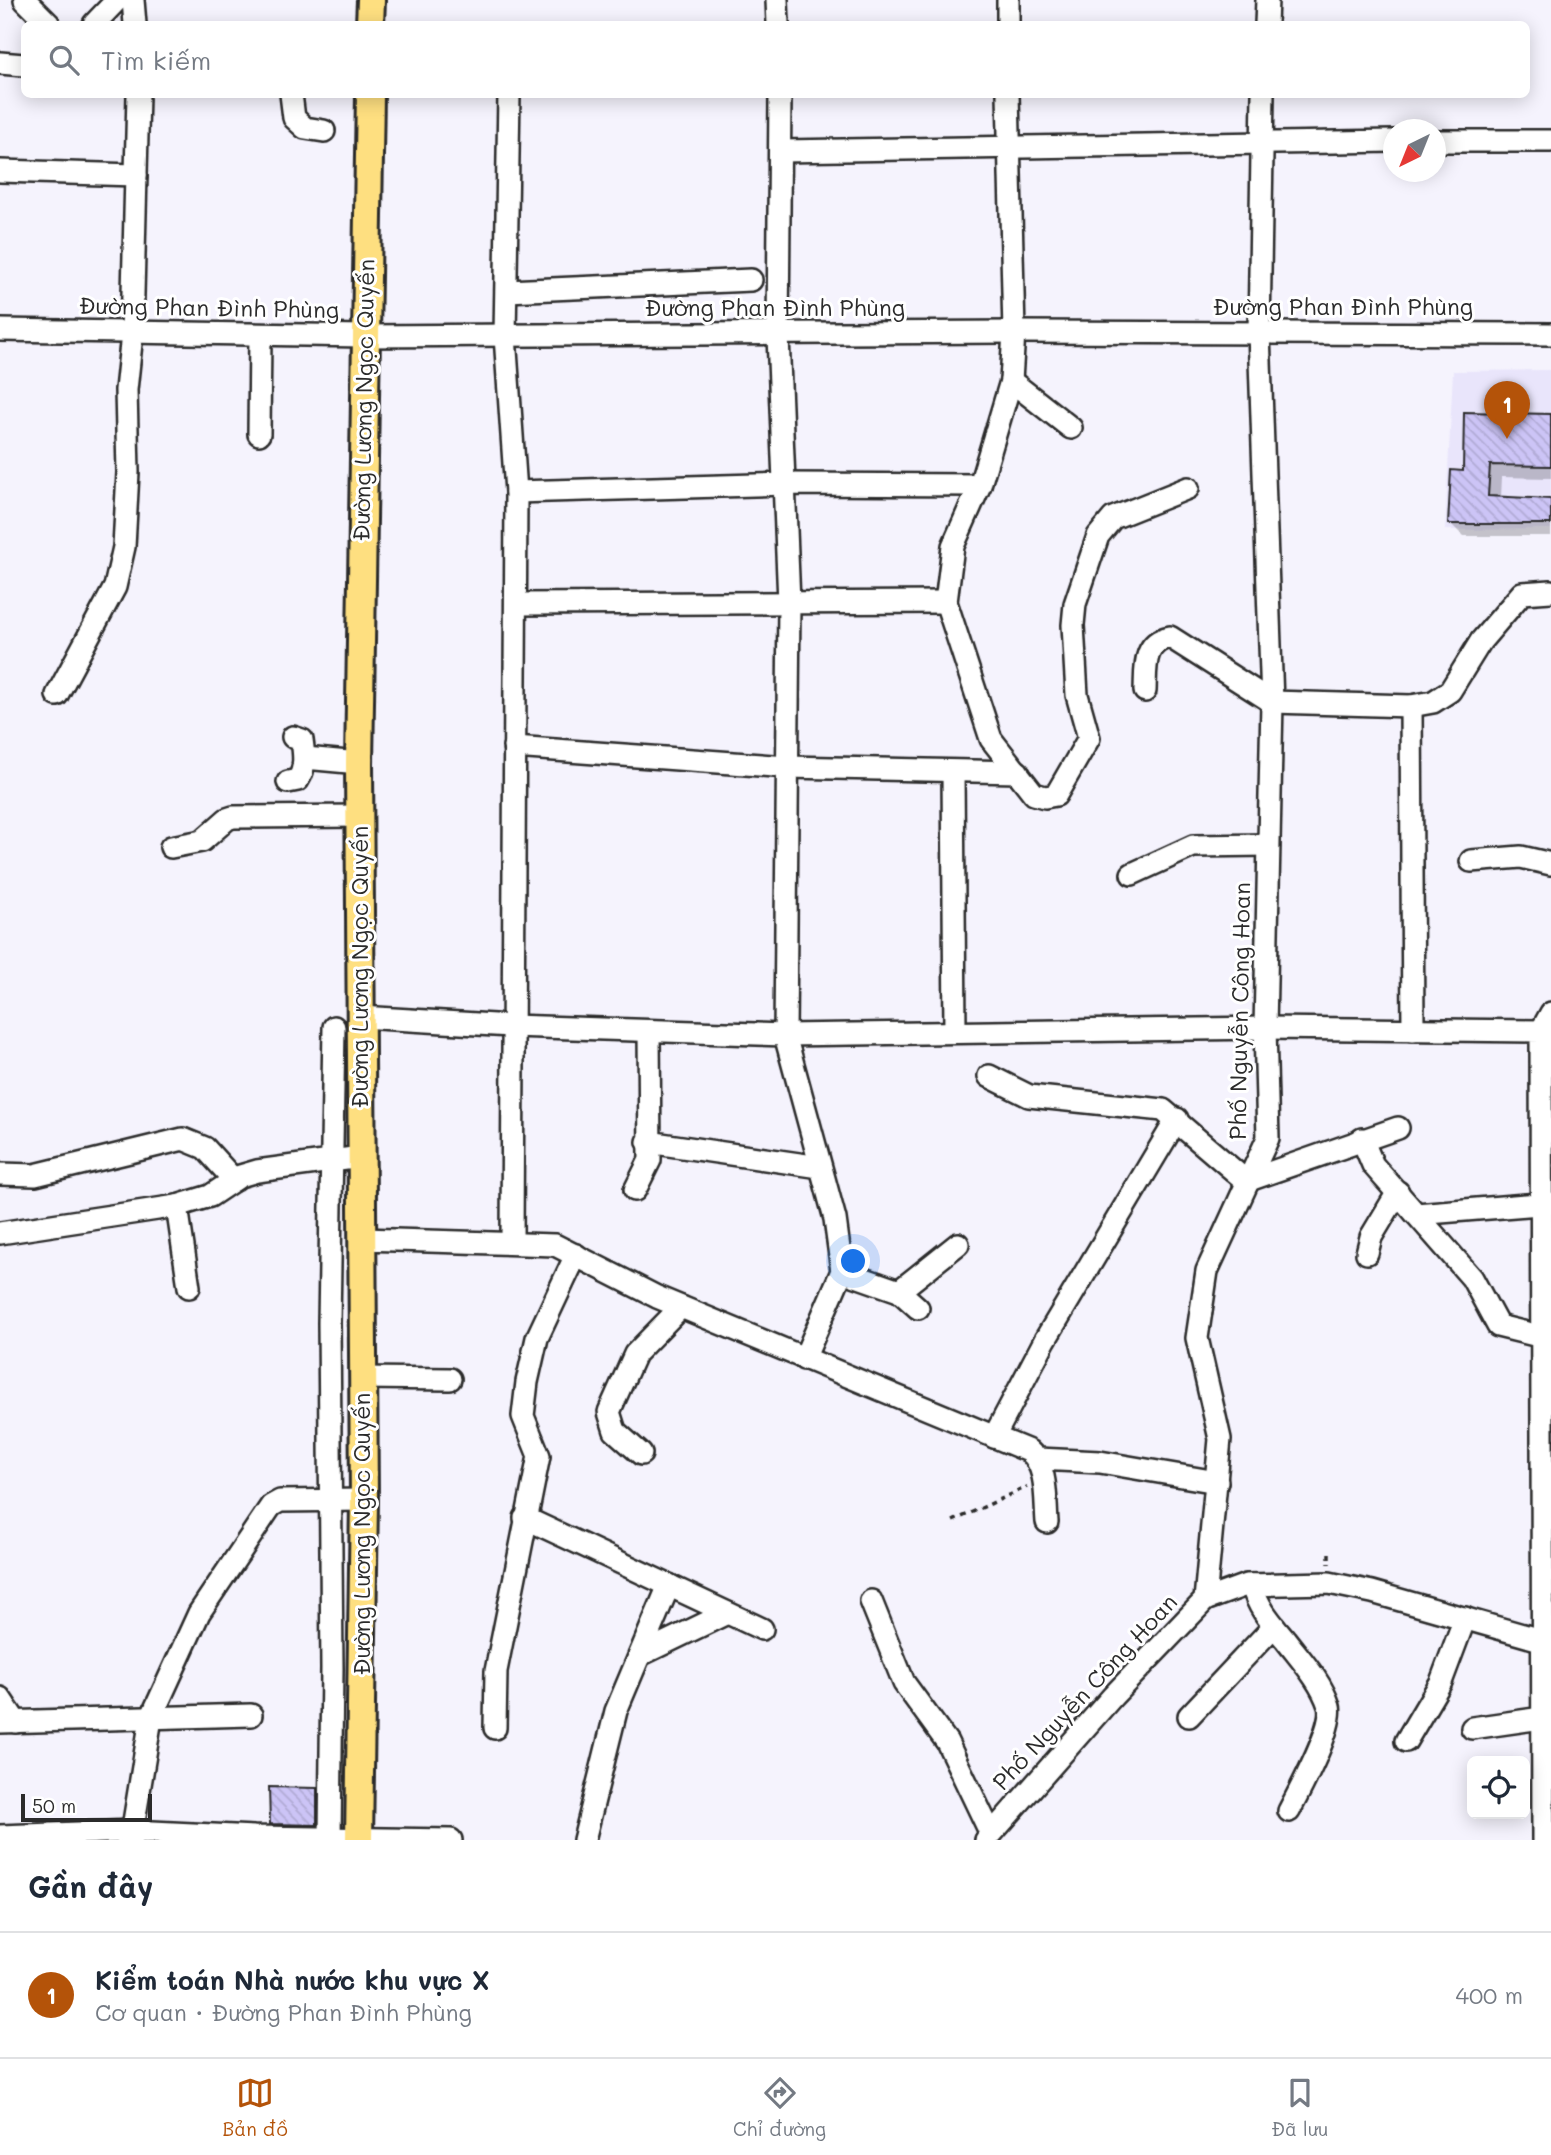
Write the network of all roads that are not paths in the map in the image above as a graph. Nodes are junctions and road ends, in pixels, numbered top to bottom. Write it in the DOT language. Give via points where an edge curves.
graph roads {
  1 [pos="24,0"];
  2 [pos="117,0"];
  3 [pos="133,0"];
  4 [pos="371,0"];
  5 [pos="777,0"];
  6 [pos="1008,0"];
  7 [pos="1267,0"];
  8 [pos="46,21"];
  9 [pos="97,21"];
  10 [pos="135,21"];
  11 [pos="370,21"];
  12 [pos="778,21"];
  13 [pos="1008,21"];
  14 [pos="1266,21"];
  15 [pos="0,63"];
  16 [pos="21,65"];
  17 [pos="138,98"];
  18 [pos="292,98"];
  19 [pos="370,98"];
  20 [pos="509,98"];
  21 [pos="780,98"];
  22 [pos="1008,98"];
  23 [pos="1263,98"];
  24 [pos="324,131"];
  25 [pos="1264,141"];
  26 [pos="1383,141"];
  27 [pos="1446,141"];
  28 [pos="1551,141"];
  29 [pos="1009,148"];
  30 [pos="782,151"];
  31 [pos="0,171"];
  32 [pos="136,175"];
  33 [pos="751,280"];
  34 [pos="507,291"];
  35 [pos="0,330"];
  36 [pos="1014,332"];
  37 [pos="1259,332"];
  38 [pos="132,334"];
  39 [pos="1551,334"];
  40 [pos="505,335"];
  41 [pos="260,336"];
  42 [pos="364,336"];
  43 [pos="778,336"];
  44 [pos="1011,381"];
  45 [pos="1071,428"];
  46 [pos="259,434"];
  47 [pos="785,484"];
  48 [pos="980,485"];
  49 [pos="1188,488"];
  50 [pos="516,492"];
  51 [pos="1551,591"];
  52 [pos="789,602"];
  53 [pos="946,602"];
  54 [pos="516,604"];
  55 [pos="1145,691"];
  56 [pos="57,695"];
  57 [pos="1272,702"];
  58 [pos="1411,706"];
  59 [pos="293,737"];
  60 [pos="514,747"];
  61 [pos="305,758"];
  62 [pos="359,763"];
  63 [pos="787,767"];
  64 [pos="953,772"];
  65 [pos="1018,772"];
  66 [pos="288,782"];
  67 [pos="359,816"];
  68 [pos="1268,845"];
  69 [pos="171,847"];
  70 [pos="1471,861"];
  71 [pos="1551,864"];
  72 [pos="1132,874"];
  73 [pos="360,1017"];
  74 [pos="511,1026"];
  75 [pos="334,1027"];
  76 [pos="1548,1027"];
  77 [pos="1265,1028"];
  78 [pos="1413,1030"];
  79 [pos="649,1031"];
  80 [pos="955,1031"];
  81 [pos="785,1035"];
  82 [pos="989,1076"];
  83 [pos="1177,1119"];
  84 [pos="1398,1128"];
  85 [pos="1362,1139"];
  86 [pos="648,1142"];
  87 [pos="361,1157"];
  88 [pos="332,1161"];
  89 [pos="820,1167"];
  90 [pos="0,1174"];
  91 [pos="234,1180"];
  92 [pos="1246,1181"];
  93 [pos="635,1190"];
  94 [pos="1398,1192"];
  95 [pos="1547,1203"];
  96 [pos="177,1206"];
  97 [pos="1416,1214"];
  98 [pos="0,1233"];
  99 [pos="362,1239"];
  100 [pos="512,1242"];
  101 [pos="958,1244"];
  102 [pos="1367,1253"];
  103 [pos="576,1255"];
  104 [pos="842,1271"];
  105 [pos="189,1286"];
  106 [pos="899,1291"];
  107 [pos="681,1307"];
  108 [pos="918,1308"];
  109 [pos="1546,1339"];
  110 [pos="804,1359"];
  111 [pos="363,1378"];
  112 [pos="450,1379"];
  113 [pos="994,1437"];
  114 [pos="641,1454"];
  115 [pos="1040,1467"];
  116 [pos="1217,1482"];
  117 [pos="331,1500"];
  118 [pos="364,1500"];
  119 [pos="525,1518"];
  120 [pos="1047,1522"];
  121 [pos="1547,1524"];
  122 [pos="669,1585"];
  123 [pos="1252,1585"];
  124 [pos="1205,1600"];
  125 [pos="871,1601"];
  126 [pos="727,1613"];
  127 [pos="1465,1618"];
  128 [pos="1274,1626"];
  129 [pos="762,1629"];
  130 [pos="1547,1642"];
  131 [pos="640,1655"];
  132 [pos="0,1698"];
  133 [pos="251,1715"];
  134 [pos="1189,1716"];
  135 [pos="151,1718"];
  136 [pos="1542,1718"];
  137 [pos="8,1722"];
  138 [pos="495,1728"];
  139 [pos="1472,1728"];
  140 [pos="1406,1741"];
  141 [pos="1289,1811"];
  142 [pos="131,1835"];
  143 [pos="5,1837"];
  144 [pos="989,1837"];
  145 [pos="330,1838"];
  146 [pos="359,1839"];
  147 [pos="451,1840"];
  148 [pos="583,1840"];
  149 [pos="1543,1840"];
  1 -- 8 [label="street"];
  2 -- 9 [label="street"];
  3 -- 10 [label="street"];
  4 -- 11 [label="main road"];
  5 -- 12 [label="street"];
  6 -- 13 [label="street"];
  7 -- 14 [label="street"];
  15 -- 16 [label="street"];
  17 -- 32 [label="street"];
  18 -- 24 [label="street" via="294,118 305,128"];
  19 -- 42 [label="main road, Đường Lương Ngọc Quyến"];
  20 -- 34 [label="street"];
  21 -- 30 [label="street"];
  22 -- 29 [label="street"];
  23 -- 25 [label="street, Phố Nguyễn Công Hoan"];
  25 -- 26 [label="street"];
  25 -- 29 [label="street"];
  25 -- 37 [label="street, Phố Nguyễn Công Hoan"];
  27 -- 28 [label="street"];
  29 -- 30 [label="street"];
  29 -- 36 [label="street"];
  30 -- 43 [label="street"];
  31 -- 32 [label="street"];
  32 -- 38 [label="street"];
  33 -- 34 [label="street"];
  34 -- 40 [label="street"];
  35 -- 38 [label="street, Đường Phan Đình Phùng"];
  36 -- 37 [label="street, Đường Phan Đình Phùng"];
  36 -- 43 [label="street, Đường Phan Đình Phùng"];
  36 -- 44 [label="street"];
  37 -- 39 [label="street, Đường Phan Đình Phùng"];
  37 -- 57 [label="street, Phố Nguyễn Công Hoan"];
  38 -- 41 [label="street, Đường Phan Đình Phùng"];
  38 -- 56 [label="street" via="126,390 124,547 115,587"];
  40 -- 42 [label="street, Đường Phan Đình Phùng"];
  40 -- 43 [label="street, Đường Phan Đình Phùng"];
  40 -- 50 [label="street"];
  41 -- 42 [label="street, Đường Phan Đình Phùng"];
  41 -- 46 [label="street"];
  42 -- 62 [label="main road, Đường Lương Ngọc Quyến"];
  43 -- 47 [label="street"];
  44 -- 45 [label="street"];
  44 -- 48 [label="street"];
  47 -- 48 [label="street"];
  47 -- 50 [label="street"];
  47 -- 52 [label="street"];
  48 -- 53 [label="street" via="953,546"];
  49 -- 65 [label="street" via="1113,518 1098,536 1075,604 1073,625 1077,695 1089,738 1056,795 1034,794"];
  50 -- 54 [label="street"];
  51 -- 58 [label="street" via="1522,593 1481,641 1450,691 1433,702"];
  52 -- 53 [label="street"];
  52 -- 54 [label="street"];
  52 -- 63 [label="street"];
  53 -- 65 [label="street" via="991,739"];
  54 -- 60 [label="street"];
  55 -- 57 [label="street" via="1150,648 1170,637"];
  57 -- 58 [label="street"];
  57 -- 68 [label="street, Phố Nguyễn Công Hoan"];
  58 -- 78 [label="street"];
  59 -- 61 [label="street" via="302,740"];
  60 -- 63 [label="street"];
  60 -- 74 [label="street"];
  61 -- 62 [label="street"];
  61 -- 66 [label="street" via="301,776"];
  62 -- 67 [label="main road, Đường Lương Ngọc Quyến"];
  63 -- 64 [label="street"];
  63 -- 81 [label="street"];
  64 -- 65 [label="street"];
  64 -- 80 [label="street"];
  67 -- 69 [label="street" via="233,817 202,841"];
  67 -- 73 [label="main road, Đường Lương Ngọc Quyến"];
  68 -- 72 [label="street" via="1193,846"];
  68 -- 77 [label="street, Phố Nguyễn Công Hoan"];
  70 -- 71 [label="street" via="1521,857"];
  73 -- 74 [label="street"];
  73 -- 87 [label="main road, Đường Lương Ngọc Quyến"];
  74 -- 79 [label="street"];
  74 -- 100 [label="street"];
  75 -- 88 [label="street"];
  76 -- 78 [label="street"];
  76 -- 95 [label="street"];
  77 -- 78 [label="street"];
  77 -- 80 [label="street"];
  77 -- 92 [label="street, Phố Nguyễn Công Hoan" via="1268,1138"];
  79 -- 81 [label="street"];
  79 -- 86 [label="street"];
  80 -- 81 [label="street"];
  81 -- 89 [label="street"];
  82 -- 83 [label="street" via="1029,1096 1157,1107"];
  83 -- 92 [label="street"];
  83 -- 113 [label="street" via="1045,1340"];
  84 -- 85 [label="street"];
  85 -- 92 [label="street"];
  85 -- 94 [label="street" via="1369,1158"];
  86 -- 89 [label="street"];
  86 -- 93 [label="street" via="649,1167"];
  87 -- 88 [label="street"];
  87 -- 99 [label="main road, Đường Lương Ngọc Quyến"];
  88 -- 91 [label="street" via="257,1171"];
  88 -- 117 [label="street"];
  89 -- 104 [label="street" via="835,1219"];
  90 -- 91 [label="street" via="35,1175 183,1139 205,1148"];
  91 -- 96 [label="street" via="210,1196"];
  92 -- 116 [label="street, Phố Nguyễn Công Hoan" via="1207,1271 1197,1338 1219,1429"];
  94 -- 97 [label="street"];
  94 -- 102 [label="street" via="1371,1237"];
  95 -- 97 [label="street"];
  95 -- 109 [label="street"];
  96 -- 98 [label="street"];
  96 -- 105 [label="street"];
  97 -- 109 [label="street" via="1472,1278 1498,1326"];
  99 -- 100 [label="street"];
  99 -- 111 [label="main road, Đường Lương Ngọc Quyến"];
  100 -- 103 [label="street" via="555,1245"];
  101 -- 106 [label="street"];
  103 -- 107 [label="street"];
  103 -- 119 [label="street" via="537,1338 527,1382 523,1416 539,1456"];
  104 -- 106 [label="street"];
  104 -- 110 [label="street"];
  106 -- 108 [label="street"];
  107 -- 110 [label="street"];
  107 -- 114 [label="street" via="635,1354 609,1412 615,1431"];
  109 -- 121 [label="street"];
  110 -- 113 [label="street"];
  111 -- 112 [label="street"];
  111 -- 118 [label="main road, Đường Lương Ngọc Quyến"];
  113 -- 115 [label="street" via="1029,1451"];
  115 -- 116 [label="street" via="1100,1462"];
  115 -- 120 [label="street"];
  116 -- 124 [label="street, Phố Nguyễn Công Hoan"];
  117 -- 118 [label="street"];
  117 -- 135 [label="street" via="280,1501 271,1507 199,1613"];
  117 -- 145 [label="street"];
  118 -- 146 [label="main road, Đường Lương Ngọc Quyến"];
  119 -- 122 [label="street"];
  119 -- 138 [label="street" via="496,1671"];
  121 -- 130 [label="street"];
  122 -- 126 [label="street"];
  122 -- 131 [label="street"];
  123 -- 124 [label="street"];
  123 -- 127 [label="street" via="1329,1583"];
  123 -- 128 [label="street" via="1259,1607"];
  124 -- 144 [label="street, Phố Nguyễn Công Hoan"];
  125 -- 144 [label="street" via="904,1683 947,1742"];
  126 -- 129 [label="street"];
  126 -- 131 [label="street"];
  127 -- 130 [label="street"];
  127 -- 140 [label="street" via="1441,1682"];
  128 -- 134 [label="street"];
  128 -- 141 [label="street" via="1312,1674 1330,1713 1311,1768"];
  130 -- 136 [label="street"];
  131 -- 148 [label="street" via="616,1711"];
  132 -- 137 [label="street"];
  133 -- 135 [label="street"];
  135 -- 137 [label="street"];
  135 -- 142 [label="street"];
  136 -- 139 [label="street"];
  136 -- 149 [label="street"];
  142 -- 143 [label="street"];
  142 -- 145 [label="street"];
  145 -- 146 [label="street"];
  146 -- 147 [label="street"];
}
